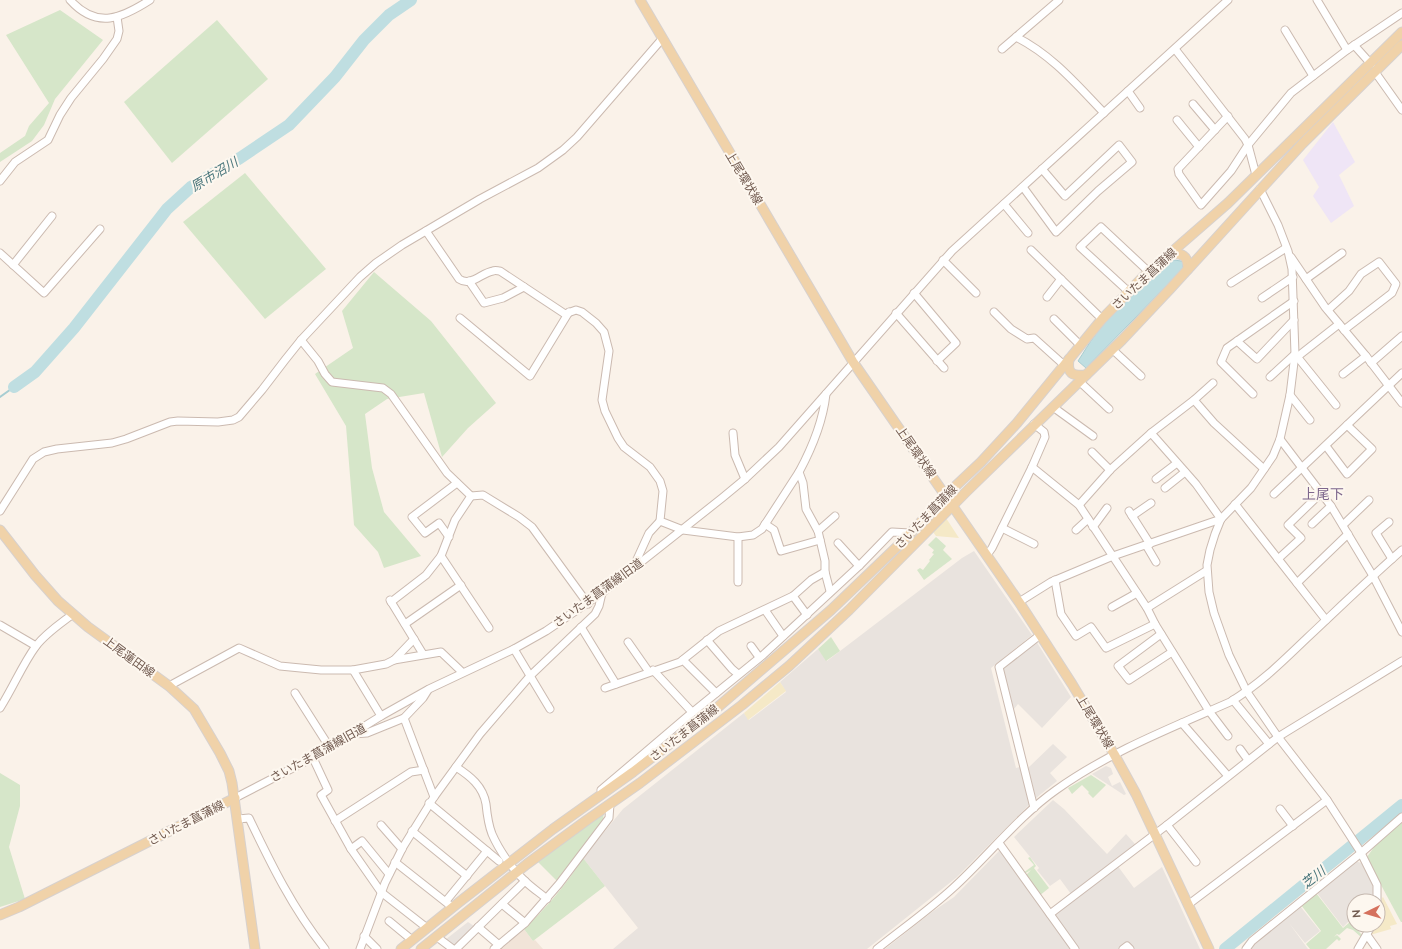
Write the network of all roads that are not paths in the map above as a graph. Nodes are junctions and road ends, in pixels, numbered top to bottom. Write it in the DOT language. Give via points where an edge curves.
graph roads {
  1 [pos="70,0"];
  2 [pos="150,0"];
  3 [pos="640,0"];
  4 [pos="1060,0"];
  5 [pos="1228,0"];
  6 [pos="1317,0"];
  7 [pos="1220,3"];
  8 [pos="1402,13"];
  9 [pos="117,17"];
  10 [pos="1285,30"];
  11 [pos="1402,32"];
  12 [pos="1016,37"];
  13 [pos="662,39"];
  14 [pos="1354,45"];
  15 [pos="1402,45"];
  16 [pos="1175,48"];
  17 [pos="1002,49"];
  18 [pos="1347,50"];
  19 [pos="1373,68"];
  20 [pos="1313,76"];
  21 [pos="1128,91"];
  22 [pos="1193,104"];
  23 [pos="1140,108"];
  24 [pos="1402,110"];
  25 [pos="1104,113"];
  26 [pos="1228,116"];
  27 [pos="1177,120"];
  28 [pos="1215,130"];
  29 [pos="1248,145"];
  30 [pos="1199,147"];
  31 [pos="1042,169"];
  32 [pos="1256,175"];
  33 [pos="0,180"];
  34 [pos="1023,187"];
  35 [pos="1260,189"];
  36 [pos="1004,204"];
  37 [pos="52,216"];
  38 [pos="100,229"];
  39 [pos="426,231"];
  40 [pos="1028,233"];
  41 [pos="1032,250"];
  42 [pos="1287,250"];
  43 [pos="0,253"];
  44 [pos="1342,253"];
  45 [pos="1170,254"];
  46 [pos="943,260"];
  47 [pos="13,265"];
  48 [pos="1188,269"];
  49 [pos="1149,272"];
  50 [pos="1293,277"];
  51 [pos="1061,279"];
  52 [pos="1306,279"];
  53 [pos="469,281"];
  54 [pos="1231,283"];
  55 [pos="524,287"];
  56 [pos="1129,292"];
  57 [pos="914,293"];
  58 [pos="976,293"];
  59 [pos="1047,297"];
  60 [pos="1262,298"];
  61 [pos="1294,301"];
  62 [pos="1328,310"];
  63 [pos="569,312"];
  64 [pos="994,312"];
  65 [pos="896,313"];
  66 [pos="460,318"];
  67 [pos="1054,319"];
  68 [pos="1102,319"];
  69 [pos="1294,320"];
  70 [pos="1339,324"];
  71 [pos="1344,330"];
  72 [pos="1402,336"];
  73 [pos="301,340"];
  74 [pos="1237,341"];
  75 [pos="1080,344"];
  76 [pos="1112,349"];
  77 [pos="1296,356"];
  78 [pos="1366,356"];
  79 [pos="937,360"];
  80 [pos="853,362"];
  81 [pos="1067,362"];
  82 [pos="1371,363"];
  83 [pos="944,368"];
  84 [pos="1342,374"];
  85 [pos="1401,375"];
  86 [pos="1141,376"];
  87 [pos="1270,377"];
  88 [pos="1083,378"];
  89 [pos="1212,383"];
  90 [pos="1388,386"];
  91 [pos="826,394"];
  92 [pos="1253,394"];
  93 [pos="1290,395"];
  94 [pos="1194,400"];
  95 [pos="1402,403"];
  96 [pos="1336,406"];
  97 [pos="1053,407"];
  98 [pos="1109,409"];
  99 [pos="1310,420"];
  100 [pos="1034,424"];
  101 [pos="1347,425"];
  102 [pos="733,433"];
  103 [pos="1151,433"];
  104 [pos="1093,436"];
  105 [pos="1280,439"];
  106 [pos="1326,446"];
  107 [pos="1092,452"];
  108 [pos="1177,463"];
  109 [pos="1032,467"];
  110 [pos="1302,468"];
  111 [pos="1264,469"];
  112 [pos="1110,470"];
  113 [pos="799,472"];
  114 [pos="1185,472"];
  115 [pos="745,479"];
  116 [pos="1156,479"];
  117 [pos="457,483"];
  118 [pos="1165,488"];
  119 [pos="1321,493"];
  120 [pos="1274,494"];
  121 [pos="946,495"];
  122 [pos="471,496"];
  123 [pos="1369,500"];
  124 [pos="1151,503"];
  125 [pos="1235,504"];
  126 [pos="952,505"];
  127 [pos="1079,505"];
  128 [pos="1331,506"];
  129 [pos="1107,508"];
  130 [pos="0,511"];
  131 [pos="835,516"];
  132 [pos="1088,519"];
  133 [pos="1221,520"];
  134 [pos="660,521"];
  135 [pos="1388,522"];
  136 [pos="766,524"];
  137 [pos="1312,524"];
  138 [pos="1343,525"];
  139 [pos="1093,527"];
  140 [pos="1002,528"];
  141 [pos="0,530"];
  142 [pos="683,530"];
  143 [pos="1076,530"];
  144 [pos="818,531"];
  145 [pos="910,533"];
  146 [pos="1348,534"];
  147 [pos="449,537"];
  148 [pos="738,537"];
  149 [pos="820,540"];
  150 [pos="838,543"];
  151 [pos="1034,544"];
  152 [pos="1148,544"];
  153 [pos="1402,550"];
  154 [pos="987,555"];
  155 [pos="441,556"];
  156 [pos="1113,556"];
  157 [pos="1278,558"];
  158 [pos="1392,559"];
  159 [pos="1156,562"];
  160 [pos="859,566"];
  161 [pos="632,570"];
  162 [pos="1206,571"];
  163 [pos="825,572"];
  164 [pos="1373,576"];
  165 [pos="1055,580"];
  166 [pos="738,582"];
  167 [pos="1297,583"];
  168 [pos="461,585"];
  169 [pos="830,592"];
  170 [pos="602,594"];
  171 [pos="1137,594"];
  172 [pos="793,596"];
  173 [pos="1019,602"];
  174 [pos="588,604"];
  175 [pos="1112,607"];
  176 [pos="1147,608"];
  177 [pos="765,610"];
  178 [pos="831,610"];
  179 [pos="73,614"];
  180 [pos="807,614"];
  181 [pos="822,618"];
  182 [pos="840,619"];
  183 [pos="1326,620"];
  184 [pos="1400,623"];
  185 [pos="405,624"];
  186 [pos="1155,624"];
  187 [pos="0,625"];
  188 [pos="581,627"];
  189 [pos="489,628"];
  190 [pos="830,628"];
  191 [pos="1402,632"];
  192 [pos="1161,634"];
  193 [pos="1040,635"];
  194 [pos="783,636"];
  195 [pos="414,639"];
  196 [pos="707,640"];
  197 [pos="628,642"];
  198 [pos="36,646"];
  199 [pos="751,646"];
  200 [pos="514,649"];
  201 [pos="1172,652"];
  202 [pos="424,654"];
  203 [pos="761,656"];
  204 [pos="775,658"];
  205 [pos="394,660"];
  206 [pos="682,660"];
  207 [pos="1402,661"];
  208 [pos="353,670"];
  209 [pos="651,671"];
  210 [pos="462,672"];
  211 [pos="738,674"];
  212 [pos="530,676"];
  213 [pos="616,684"];
  214 [pos="170,686"];
  215 [pos="605,688"];
  216 [pos="429,689"];
  217 [pos="1247,692"];
  218 [pos="295,693"];
  219 [pos="716,693"];
  220 [pos="1234,700"];
  221 [pos="0,708"];
  222 [pos="550,709"];
  223 [pos="1209,711"];
  224 [pos="692,712"];
  225 [pos="381,716"];
  226 [pos="404,718"];
  227 [pos="1182,723"];
  228 [pos="353,734"];
  229 [pos="1228,736"];
  230 [pos="1278,737"];
  231 [pos="1269,744"];
  232 [pos="330,748"];
  233 [pos="1240,749"];
  234 [pos="1114,754"];
  235 [pos="313,758"];
  236 [pos="1248,760"];
  237 [pos="456,767"];
  238 [pos="424,770"];
  239 [pos="1228,776"];
  240 [pos="235,798"];
  241 [pos="431,800"];
  242 [pos="1327,800"];
  243 [pos="610,804"];
  244 [pos="1034,808"];
  245 [pos="1280,809"];
  246 [pos="1402,817"];
  247 [pos="238,820"];
  248 [pos="335,821"];
  249 [pos="564,821"];
  250 [pos="382,825"];
  251 [pos="1167,825"];
  252 [pos="1292,826"];
  253 [pos="412,831"];
  254 [pos="1155,833"];
  255 [pos="999,843"];
  256 [pos="351,849"];
  257 [pos="402,849"];
  258 [pos="487,851"];
  259 [pos="1360,852"];
  260 [pos="499,861"];
  261 [pos="396,862"];
  262 [pos="1196,862"];
  263 [pos="509,863"];
  264 [pos="517,872"];
  265 [pos="389,874"];
  266 [pos="467,876"];
  267 [pos="525,881"];
  268 [pos="381,892"];
  269 [pos="1377,893"];
  270 [pos="547,898"];
  271 [pos="449,904"];
  272 [pos="502,904"];
  273 [pos="1189,904"];
  274 [pos="1050,914"];
  275 [pos="0,915"];
  276 [pos="389,921"];
  277 [pos="525,923"];
  278 [pos="478,927"];
  279 [pos="427,928"];
  280 [pos="1367,935"];
  281 [pos="364,936"];
  282 [pos="437,936"];
  283 [pos="412,940"];
  284 [pos="497,947"];
  285 [pos="255,949"];
  286 [pos="325,949"];
  287 [pos="360,949"];
  288 [pos="377,949"];
  289 [pos="401,949"];
  290 [pos="421,949"];
  291 [pos="453,949"];
  292 [pos="456,949"];
  293 [pos="877,949"];
  294 [pos="1075,949"];
  295 [pos="1123,949"];
  296 [pos="1130,949"];
  297 [pos="1209,949"];
  298 [pos="1246,949"];
  299 [pos="1358,949"];
  300 [pos="1377,949"];
  1 -- 9 [label="street" via="88,14"];
  2 -- 9 [label="street" via="134,11"];
  3 -- 13 [label="main road, 上尾環状線"];
  4 -- 12 [label="street"];
  5 -- 7 [label="street, さいたま菖蒲線旧道"];
  6 -- 18 [label="street"];
  7 -- 16 [label="street, さいたま菖蒲線旧道"];
  8 -- 14 [label="street"];
  9 -- 33 [label="street" via="117,39 70,98 48,140 15,162"];
  10 -- 20 [label="street"];
  11 -- 19 [label="main road, さいたま菖蒲線"];
  12 -- 17 [label="street"];
  12 -- 25 [label="street" via="1049,58"];
  13 -- 39 [label="street" via="563,150 538,168"];
  13 -- 80 [label="main road, 上尾環状線"];
  14 -- 18 [label="street"];
  14 -- 19 [label="street"];
  15 -- 19 [label="main road, さいたま菖蒲線"];
  16 -- 21 [label="street, さいたま菖蒲線旧道"];
  16 -- 26 [label="street"];
  18 -- 20 [label="street"];
  19 -- 24 [label="street"];
  19 -- 32 [label="main road, さいたま菖蒲線"];
  19 -- 35 [label="main road, さいたま菖蒲線"];
  20 -- 29 [label="street" via="1291,93"];
  21 -- 23 [label="street"];
  21 -- 25 [label="street, さいたま菖蒲線旧道"];
  22 -- 28 [label="street"];
  25 -- 31 [label="street, さいたま菖蒲線旧道"];
  26 -- 28 [label="street"];
  26 -- 29 [label="street"];
  27 -- 30 [label="street"];
  28 -- 30 [label="street"];
  29 -- 30 [label="street" via="1231,171 1201,205 1178,169"];
  29 -- 32 [label="street"];
  31 -- 34 [label="street, さいたま菖蒲線旧道"];
  31 -- 34 [label="street" via="1065,196 1119,144 1132,162 1056,232"];
  32 -- 45 [label="main road, さいたま菖蒲線"];
  34 -- 36 [label="street, さいたま菖蒲線旧道"];
  35 -- 42 [label="street"];
  35 -- 48 [label="main road, さいたま菖蒲線"];
  36 -- 40 [label="street"];
  36 -- 46 [label="street, さいたま菖蒲線旧道"];
  37 -- 47 [label="street"];
  38 -- 47 [label="street" via="44,293"];
  39 -- 53 [label="street" via="459,279"];
  39 -- 73 [label="street" via="360,276"];
  41 -- 51 [label="street"];
  42 -- 50 [label="street"];
  42 -- 52 [label="street"];
  42 -- 54 [label="street"];
  43 -- 47 [label="street"];
  44 -- 52 [label="street"];
  45 -- 48 [label="main road" via="1180,253 1185,257"];
  45 -- 49 [label="main road, さいたま菖蒲線"];
  46 -- 57 [label="street, さいたま菖蒲線旧道"];
  46 -- 58 [label="street"];
  48 -- 76 [label="main road, さいたま菖蒲線"];
  49 -- 56 [label="main road, さいたま菖蒲線"];
  49 -- 56 [label="street" via="1101,227 1080,247"];
  50 -- 60 [label="street"];
  50 -- 61 [label="street"];
  51 -- 59 [label="street"];
  51 -- 68 [label="street"];
  52 -- 62 [label="street"];
  53 -- 55 [label="street" via="493,271 500,271"];
  53 -- 55 [label="street" via="484,304"];
  55 -- 63 [label="street" via="565,314"];
  56 -- 68 [label="main road, さいたま菖蒲線"];
  57 -- 65 [label="street, さいたま菖蒲線旧道"];
  57 -- 79 [label="street" via="956,342"];
  61 -- 69 [label="street"];
  61 -- 74 [label="street"];
  62 -- 70 [label="street"];
  62 -- 71 [label="street" via="1349,291 1361,274 1379,262 1396,284 1392,293"];
  63 -- 66 [label="street" via="530,376"];
  63 -- 134 [label="street" via="582,312 604,332 609,352 602,400 605,411 624,446 650,467 660,481 663,491"];
  64 -- 81 [label="street" via="1011,329 1027,339 1034,338"];
  65 -- 79 [label="street"];
  65 -- 80 [label="street, さいたま菖蒲線旧道"];
  67 -- 75 [label="street"];
  68 -- 75 [label="main road, さいたま菖蒲線"];
  69 -- 74 [label="street" via="1257,358"];
  69 -- 77 [label="street"];
  70 -- 71 [label="street"];
  70 -- 77 [label="street"];
  71 -- 78 [label="street"];
  72 -- 82 [label="street"];
  73 -- 117 [label="street" via="332,382 383,388 391,394 447,473"];
  73 -- 130 [label="street" via="239,417 218,422 170,422 112,443 44,452 33,459"];
  74 -- 92 [label="street" via="1227,348 1221,362"];
  75 -- 81 [label="main road, さいたま菖蒲線"];
  76 -- 86 [label="street"];
  76 -- 88 [label="main road, さいたま菖蒲線"];
  77 -- 87 [label="street"];
  77 -- 93 [label="street"];
  77 -- 96 [label="street"];
  78 -- 82 [label="street"];
  78 -- 84 [label="street"];
  79 -- 83 [label="street"];
  80 -- 91 [label="street, さいたま菖蒲線旧道"];
  80 -- 121 [label="main road, 上尾環状線"];
  81 -- 88 [label="main road" via="1070,371"];
  81 -- 121 [label="main road, さいたま菖蒲線" via="981,462"];
  82 -- 90 [label="street"];
  85 -- 90 [label="street"];
  88 -- 97 [label="main road, さいたま菖蒲線"];
  88 -- 98 [label="street"];
  89 -- 94 [label="street"];
  90 -- 95 [label="street"];
  90 -- 101 [label="street"];
  91 -- 113 [label="street" via="825,407 809,454"];
  91 -- 115 [label="street, さいたま菖蒲線旧道" via="779,447"];
  93 -- 99 [label="street"];
  93 -- 105 [label="street"];
  94 -- 103 [label="street"];
  94 -- 111 [label="street" via="1214,423"];
  97 -- 100 [label="main road, さいたま菖蒲線"];
  97 -- 104 [label="street"];
  100 -- 109 [label="street" via="1044,432 1045,437"];
  100 -- 126 [label="main road, さいたま菖蒲線"];
  101 -- 106 [label="street"];
  101 -- 106 [label="street" via="1372,449 1347,474"];
  102 -- 115 [label="street" via="735,455"];
  103 -- 108 [label="street"];
  103 -- 112 [label="street"];
  105 -- 110 [label="street"];
  105 -- 111 [label="street"];
  106 -- 110 [label="street"];
  107 -- 112 [label="street"];
  108 -- 114 [label="street"];
  108 -- 116 [label="street"];
  109 -- 127 [label="street"];
  109 -- 140 [label="street"];
  110 -- 119 [label="street"];
  110 -- 120 [label="street"];
  111 -- 125 [label="street" via="1251,488"];
  112 -- 127 [label="street"];
  113 -- 136 [label="street"];
  113 -- 144 [label="street" via="806,509"];
  114 -- 118 [label="street"];
  114 -- 133 [label="street"];
  115 -- 142 [label="street, さいたま菖蒲線旧道"];
  117 -- 122 [label="street"];
  117 -- 147 [label="street" via="412,517 425,533 439,523"];
  119 -- 128 [label="street"];
  119 -- 157 [label="street" via="1288,524 1301,538"];
  121 -- 126 [label="main road, 上尾環状線"];
  121 -- 145 [label="main road, さいたま菖蒲線"];
  122 -- 147 [label="street" via="455,520"];
  122 -- 174 [label="street" via="483,495 532,527"];
  123 -- 138 [label="street"];
  124 -- 152 [label="street" via="1130,513"];
  125 -- 133 [label="street"];
  125 -- 157 [label="street"];
  126 -- 154 [label="main road, 上尾環状線"];
  126 -- 182 [label="main road, さいたま菖蒲線"];
  127 -- 132 [label="street"];
  128 -- 137 [label="street"];
  128 -- 138 [label="street"];
  129 -- 139 [label="street"];
  131 -- 144 [label="street"];
  132 -- 139 [label="street"];
  132 -- 143 [label="street"];
  133 -- 152 [label="street"];
  133 -- 162 [label="street" via="1210,550"];
  134 -- 142 [label="street"];
  134 -- 161 [label="street" via="649,533"];
  135 -- 158 [label="street" via="1376,533"];
  136 -- 148 [label="street" via="753,535"];
  136 -- 149 [label="street" via="774,530 781,551"];
  138 -- 146 [label="street"];
  139 -- 156 [label="street"];
  140 -- 151 [label="street"];
  140 -- 154 [label="street"];
  141 -- 179 [label="main road, 上尾蓮田線" via="46,588"];
  142 -- 148 [label="street"];
  142 -- 161 [label="street, さいたま菖蒲線旧道"];
  144 -- 149 [label="street"];
  145 -- 160 [label="street" via="892,532"];
  145 -- 178 [label="main road, さいたま菖蒲線"];
  146 -- 164 [label="street"];
  146 -- 167 [label="street"];
  147 -- 155 [label="street"];
  148 -- 166 [label="street"];
  149 -- 163 [label="street"];
  150 -- 160 [label="street"];
  152 -- 156 [label="street"];
  152 -- 159 [label="street"];
  153 -- 158 [label="street"];
  154 -- 173 [label="main road, 上尾環状線"];
  155 -- 168 [label="street"];
  155 -- 185 [label="street" via="426,575 391,601"];
  156 -- 165 [label="street"];
  156 -- 171 [label="street"];
  157 -- 167 [label="street"];
  158 -- 164 [label="street"];
  160 -- 169 [label="street"];
  161 -- 170 [label="street, さいたま菖蒲線旧道"];
  162 -- 176 [label="street"];
  162 -- 217 [label="street" via="1214,613 1229,655"];
  163 -- 169 [label="street"];
  163 -- 172 [label="street"];
  164 -- 183 [label="street"];
  164 -- 184 [label="street"];
  165 -- 173 [label="street"];
  165 -- 186 [label="street" via="1061,614 1076,636 1091,627 1106,648"];
  167 -- 183 [label="street"];
  168 -- 185 [label="street"];
  168 -- 189 [label="street"];
  169 -- 180 [label="street"];
  170 -- 174 [label="street, さいたま菖蒲線旧道"];
  170 -- 188 [label="street" via="595,614"];
  171 -- 175 [label="street"];
  171 -- 176 [label="street"];
  172 -- 177 [label="street"];
  172 -- 180 [label="street"];
  173 -- 193 [label="main road, 上尾環状線"];
  174 -- 200 [label="street, さいたま菖蒲線旧道"];
  176 -- 186 [label="street"];
  177 -- 194 [label="street"];
  177 -- 196 [label="street" via="719,631"];
  178 -- 181 [label="main road, さいたま菖蒲線"];
  178 -- 182 [label="main road" via="832,617"];
  179 -- 198 [label="street"];
  179 -- 214 [label="main road, 上尾蓮田線"];
  180 -- 194 [label="street"];
  181 -- 190 [label="main road" via="829,619"];
  181 -- 204 [label="main road, さいたま菖蒲線"];
  182 -- 190 [label="main road, さいたま菖蒲線"];
  183 -- 217 [label="street"];
  184 -- 191 [label="street"];
  185 -- 195 [label="street"];
  186 -- 192 [label="street"];
  187 -- 198 [label="street"];
  188 -- 212 [label="street"];
  188 -- 213 [label="street"];
  190 -- 243 [label="main road, さいたま菖蒲線" via="742,705"];
  192 -- 201 [label="street"];
  192 -- 201 [label="street" via="1118,666 1129,680"];
  193 -- 234 [label="main road, 上尾環状線"];
  193 -- 244 [label="street" via="999,667"];
  194 -- 203 [label="street"];
  195 -- 202 [label="street"];
  195 -- 205 [label="street"];
  196 -- 206 [label="street"];
  196 -- 211 [label="street"];
  197 -- 209 [label="street"];
  198 -- 221 [label="street"];
  199 -- 203 [label="street"];
  200 -- 210 [label="street, さいたま菖蒲線旧道"];
  200 -- 212 [label="street"];
  201 -- 223 [label="street"];
  202 -- 205 [label="street"];
  202 -- 210 [label="street" via="441,652"];
  203 -- 204 [label="street"];
  203 -- 211 [label="street"];
  204 -- 249 [label="main road, さいたま菖蒲線" via="718,707"];
  205 -- 208 [label="street"];
  206 -- 209 [label="street"];
  206 -- 219 [label="street"];
  207 -- 230 [label="street"];
  208 -- 214 [label="street" via="280,666 238,648"];
  208 -- 225 [label="street"];
  209 -- 213 [label="street"];
  209 -- 224 [label="street"];
  210 -- 216 [label="street, さいたま菖蒲線旧道"];
  211 -- 219 [label="street"];
  212 -- 222 [label="street"];
  212 -- 237 [label="street" via="480,734"];
  213 -- 215 [label="street"];
  214 -- 240 [label="main road, 上尾蓮田線" via="194,709 214,740 229,770"];
  216 -- 225 [label="street, さいたま菖蒲線旧道"];
  216 -- 226 [label="street"];
  217 -- 220 [label="street"];
  217 -- 230 [label="street"];
  218 -- 232 [label="street"];
  219 -- 224 [label="street"];
  220 -- 223 [label="street"];
  220 -- 231 [label="street"];
  223 -- 227 [label="street"];
  223 -- 229 [label="street"];
  224 -- 249 [label="street"];
  225 -- 228 [label="street, さいたま菖蒲線旧道"];
  226 -- 228 [label="street" via="367,733"];
  226 -- 238 [label="street"];
  227 -- 234 [label="street"];
  227 -- 239 [label="street"];
  228 -- 232 [label="street, さいたま菖蒲線旧道"];
  230 -- 231 [label="street"];
  230 -- 242 [label="street"];
  231 -- 236 [label="street"];
  232 -- 235 [label="street, さいたま菖蒲線旧道"];
  233 -- 236 [label="street"];
  234 -- 244 [label="street" via="1055,790"];
  234 -- 254 [label="main road, 上尾環状線"];
  235 -- 240 [label="street, さいたま菖蒲線旧道"];
  235 -- 248 [label="street" via="328,790 322,795"];
  236 -- 239 [label="street"];
  237 -- 241 [label="street"];
  237 -- 263 [label="street" via="469,775 482,793 490,829"];
  238 -- 241 [label="street"];
  238 -- 248 [label="street" via="411,772"];
  239 -- 251 [label="street"];
  240 -- 247 [label="main road, さいたま菖蒲線"];
  240 -- 275 [label="main road, さいたま菖蒲線"];
  241 -- 253 [label="street"];
  241 -- 258 [label="street"];
  242 -- 252 [label="street"];
  242 -- 259 [label="street"];
  243 -- 264 [label="main road, さいたま菖蒲線"];
  243 -- 270 [label="street" via="609,818"];
  244 -- 255 [label="street"];
  245 -- 252 [label="street"];
  246 -- 259 [label="street"];
  247 -- 285 [label="main road, さいたま菖蒲線"];
  247 -- 286 [label="street" via="249,818 289,898"];
  248 -- 256 [label="street"];
  249 -- 263 [label="main road, さいたま菖蒲線"];
  250 -- 257 [label="street"];
  251 -- 254 [label="street"];
  251 -- 262 [label="street"];
  252 -- 273 [label="street"];
  253 -- 257 [label="street"];
  253 -- 266 [label="street"];
  254 -- 273 [label="main road, 上尾環状線"];
  254 -- 274 [label="street"];
  255 -- 274 [label="street"];
  255 -- 293 [label="street" via="952,889"];
  256 -- 265 [label="street" via="362,841"];
  256 -- 268 [label="street"];
  257 -- 261 [label="street"];
  258 -- 260 [label="street"];
  258 -- 266 [label="street"];
  259 -- 269 [label="street" via="1377,885"];
  259 -- 298 [label="street" via="1252,941"];
  261 -- 265 [label="street"];
  261 -- 271 [label="street"];
  263 -- 264 [label="street"];
  263 -- 271 [label="main road, さいたま菖蒲線"];
  264 -- 267 [label="street"];
  264 -- 282 [label="main road, さいたま菖蒲線"];
  265 -- 268 [label="street"];
  266 -- 271 [label="street"];
  267 -- 270 [label="street"];
  267 -- 272 [label="street"];
  268 -- 279 [label="street"];
  268 -- 281 [label="street"];
  270 -- 277 [label="street"];
  271 -- 279 [label="main road, さいたま菖蒲線"];
  272 -- 277 [label="street"];
  272 -- 278 [label="street"];
  273 -- 297 [label="main road, 上尾環状線"];
  274 -- 294 [label="street"];
  276 -- 283 [label="street"];
  277 -- 284 [label="street"];
  278 -- 284 [label="street"];
  278 -- 292 [label="street"];
  279 -- 283 [label="main road, さいたま菖蒲線"];
  280 -- 299 [label="street"];
  280 -- 300 [label="street"];
  281 -- 287 [label="street"];
  281 -- 288 [label="street"];
  282 -- 290 [label="main road, さいたま菖蒲線"];
  282 -- 291 [label="street"];
  283 -- 289 [label="main road, さいたま菖蒲線"];
  295 -- 296 [label="street" via="1127,946"];
}
